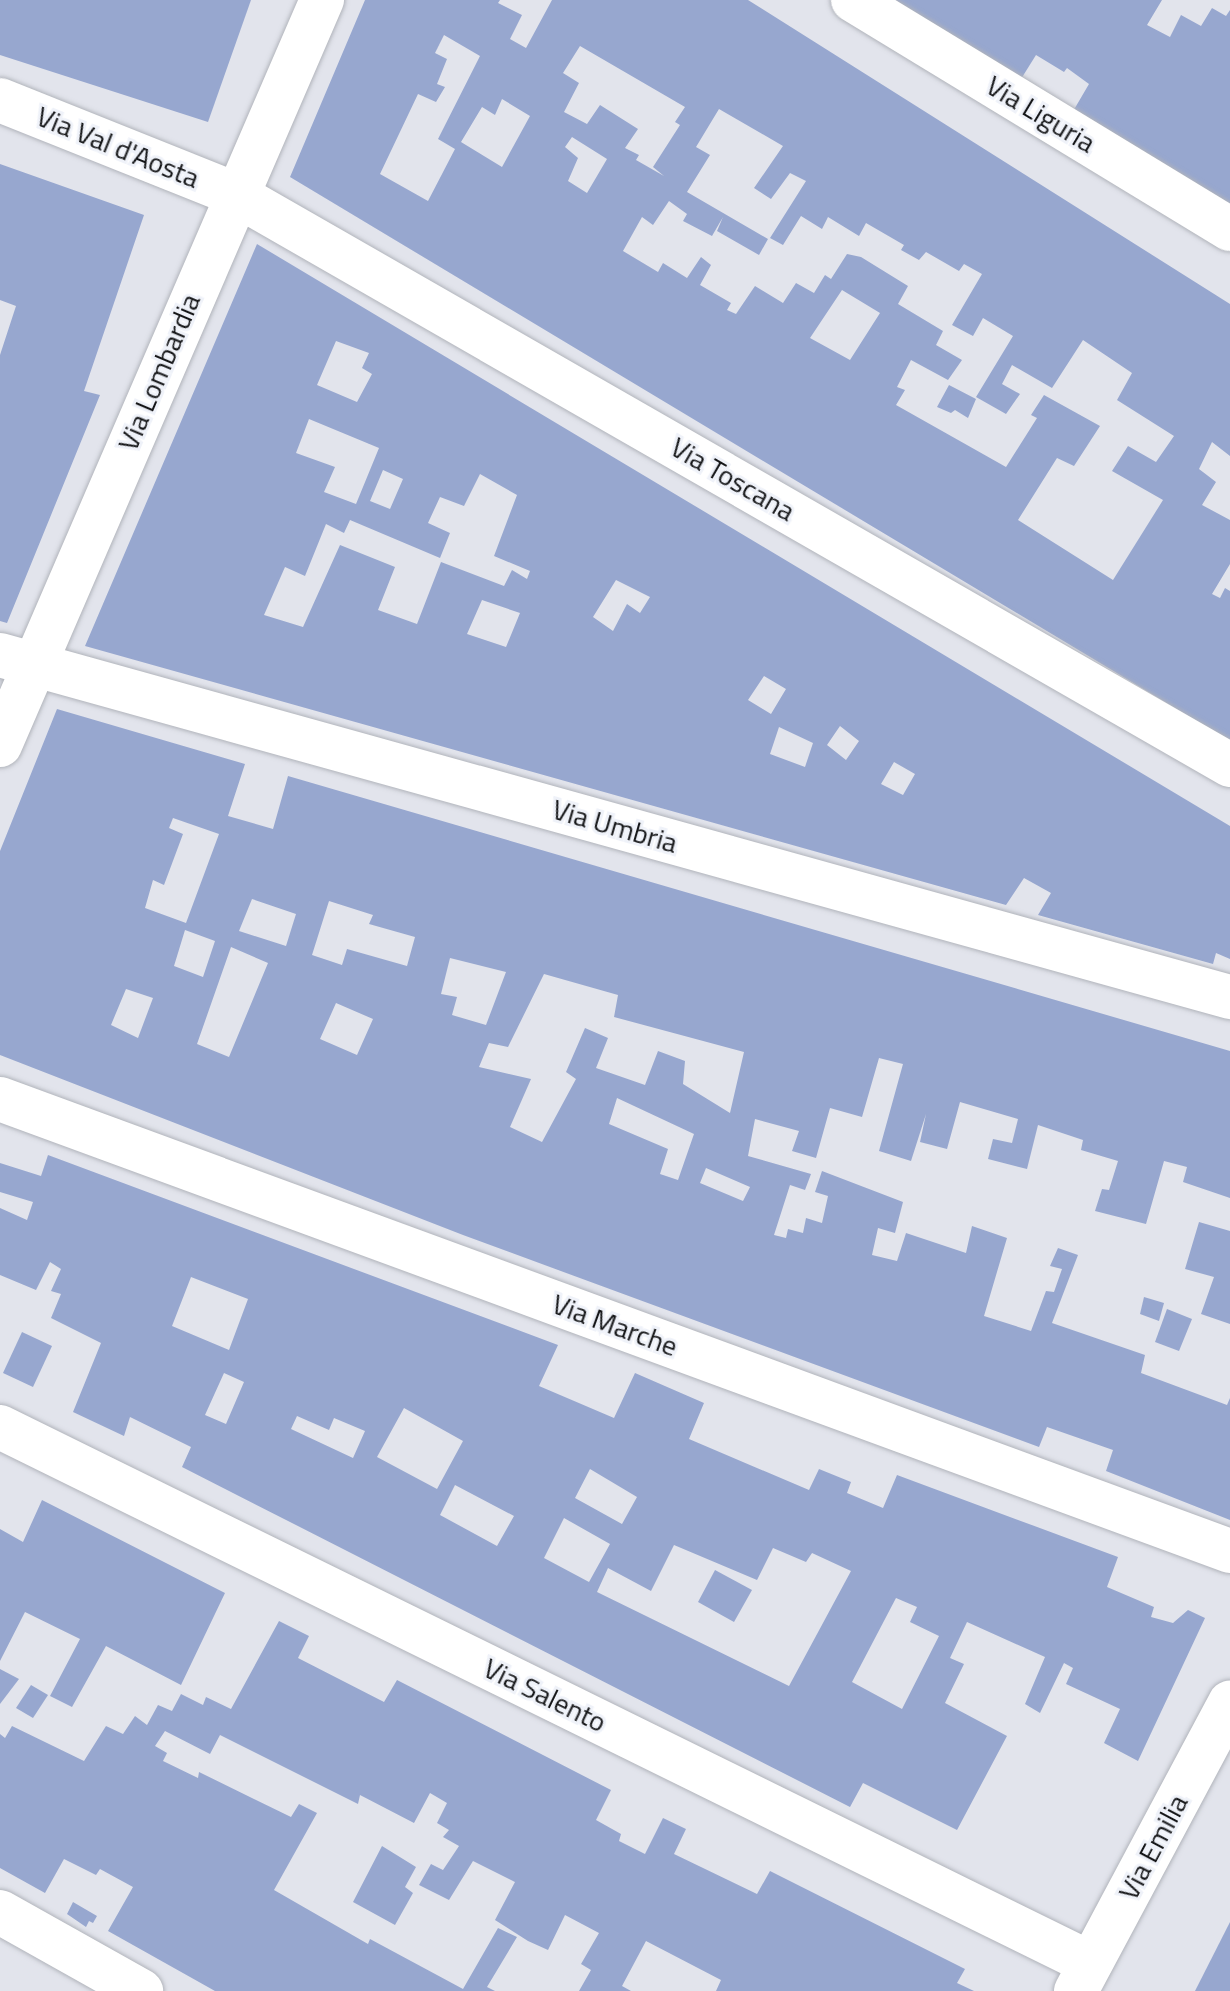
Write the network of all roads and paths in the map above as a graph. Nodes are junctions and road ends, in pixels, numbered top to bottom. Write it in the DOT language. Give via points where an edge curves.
graph roads {
  1 [pos="322,0"];
  2 [pos="853,0"];
  3 [pos="0,100"];
  4 [pos="235,194"];
  5 [pos="1230,229"];
  6 [pos="16,660"];
  7 [pos="0,745"];
  8 [pos="1230,765"];
  9 [pos="1230,997"];
  10 [pos="0,1099"];
  11 [pos="0,1427"];
  12 [pos="1230,1551"];
  13 [pos="1230,1703"];
  14 [pos="0,1912"];
  15 [pos="1083,1977"];
  16 [pos="141,1991"];
  1 -- 4 [label="street, Via Lombardia"];
  2 -- 5 [label="street, Via Liguria"];
  3 -- 4 [label="street, Via Val d'Aosta"];
  4 -- 6 [label="street, Via Lombardia"];
  4 -- 8 [label="street, Via Toscana"];
  6 -- 7 [label="street, Via Lombardia"];
  6 -- 9 [label="street, Via Umbria"];
  10 -- 12 [label="street, Via Marche"];
  11 -- 15 [label="street, Via Salento"];
  13 -- 15 [label="street, Via Emilia"];
  14 -- 16 [label="street"];
}
